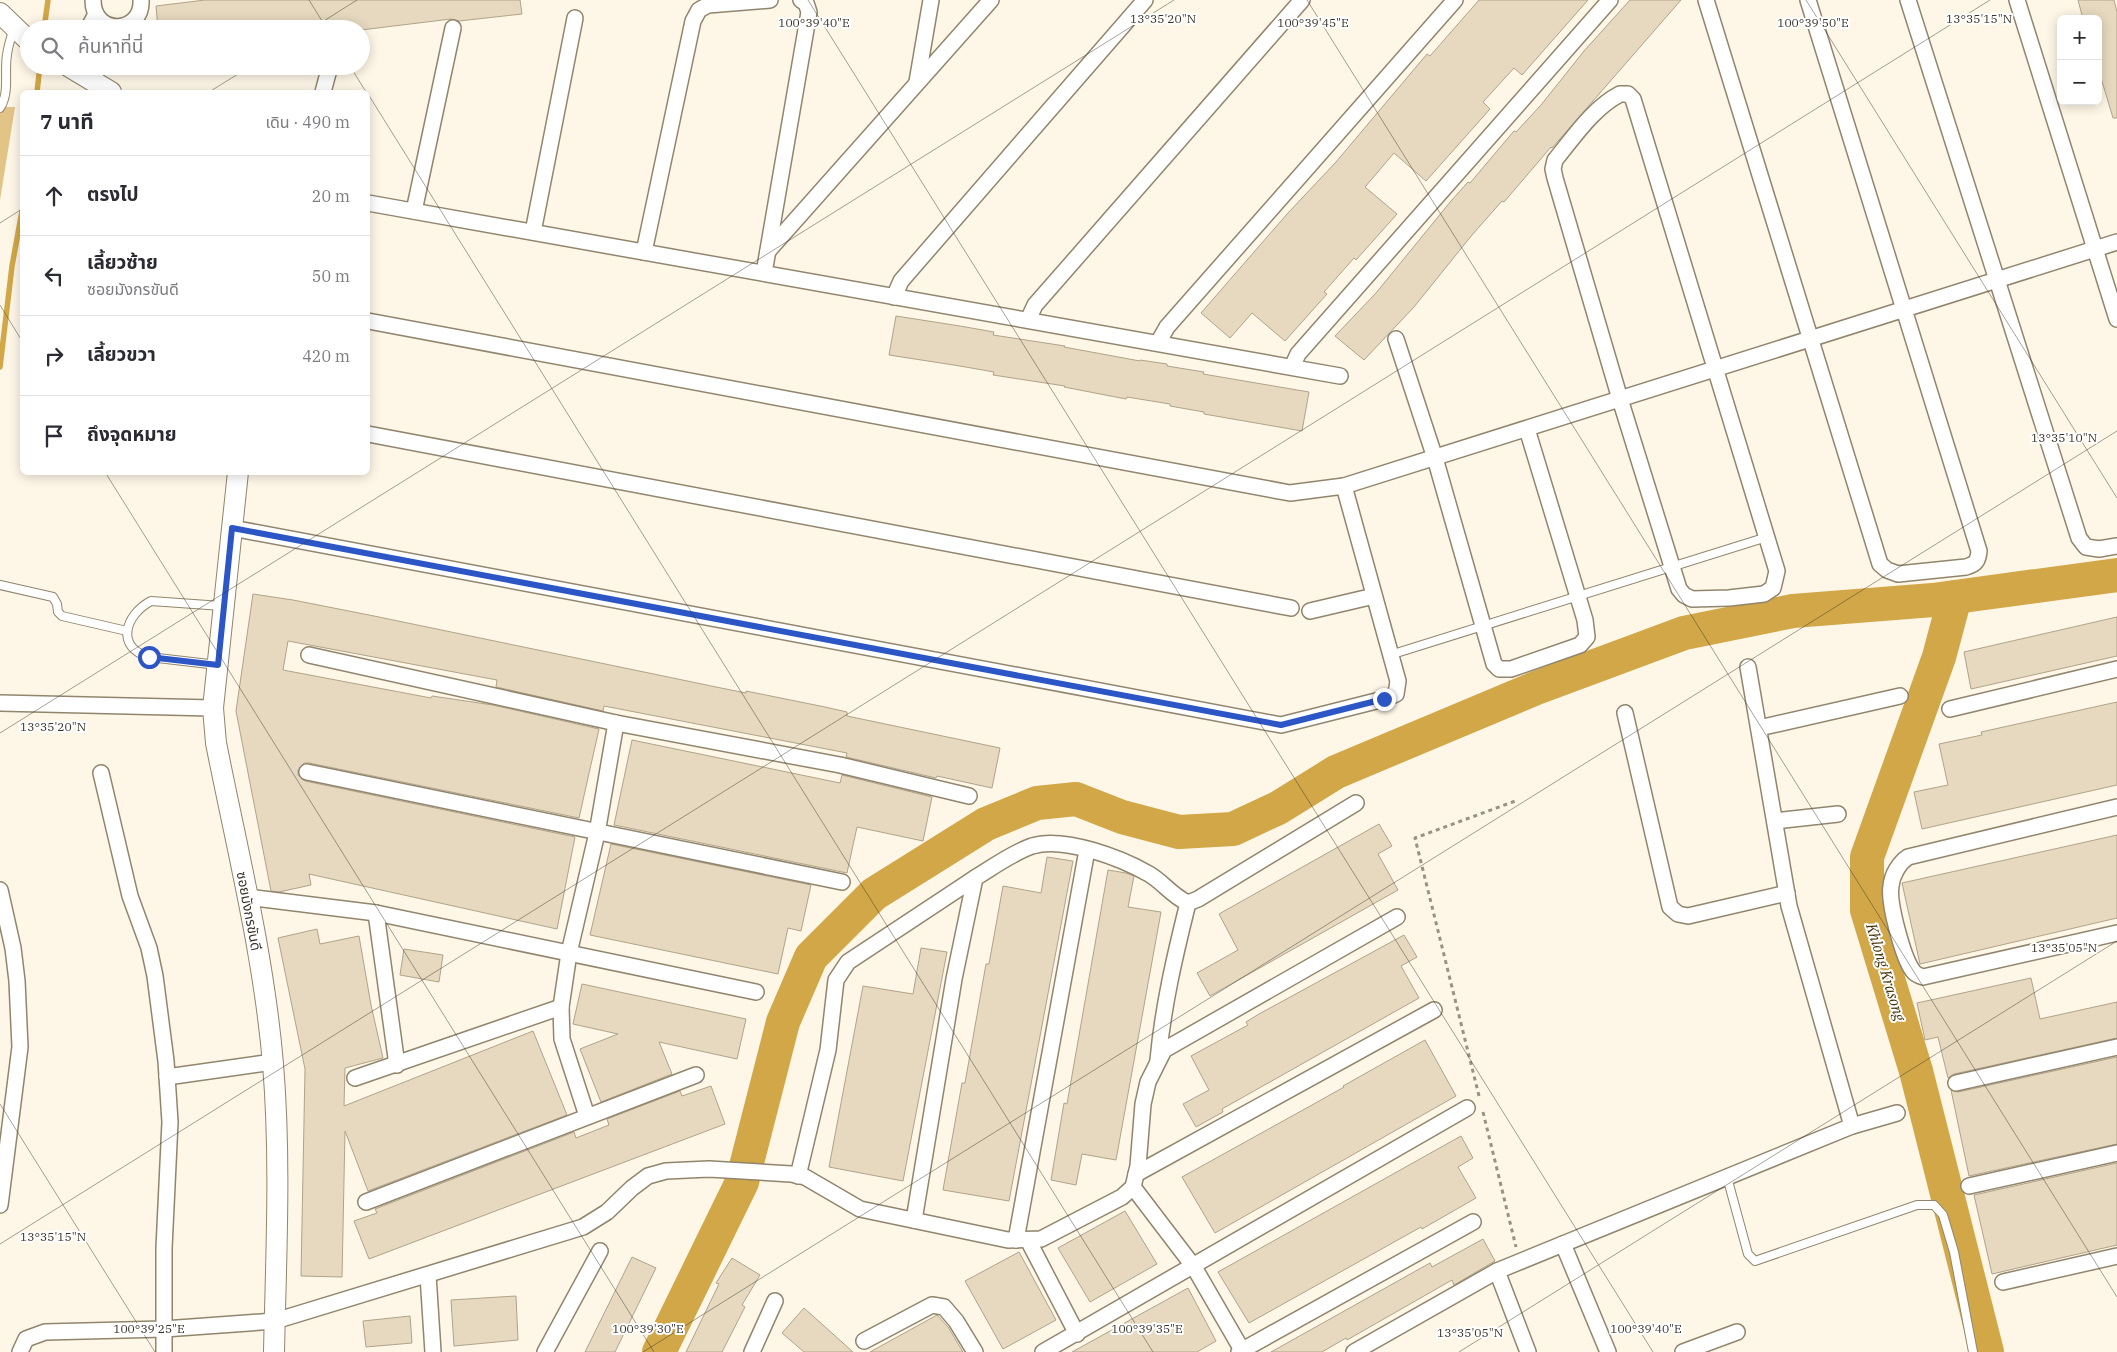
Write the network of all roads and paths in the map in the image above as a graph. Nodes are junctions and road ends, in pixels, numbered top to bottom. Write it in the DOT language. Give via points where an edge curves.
graph roads {
  1 [pos="141,0"];
  2 [pos="770,0"];
  3 [pos="801,0"];
  4 [pos="931,0"];
  5 [pos="991,0"];
  6 [pos="1145,0"];
  7 [pos="1302,0"];
  8 [pos="1455,0"];
  9 [pos="1610,0"];
  10 [pos="1706,0"];
  11 [pos="1808,0"];
  12 [pos="1908,0"];
  13 [pos="2017,0"];
  14 [pos="94,7"];
  15 [pos="575,18"];
  16 [pos="7,19"];
  17 [pos="90,20"];
  18 [pos="103,20"];
  19 [pos="133,20"];
  20 [pos="453,28"];
  21 [pos="20,32"];
  22 [pos="85,75"];
  23 [pos="327,75"];
  24 [pos="917,84"];
  25 [pos="108,90"];
  26 [pos="323,90"];
  27 [pos="0,108"];
  28 [pos="370,203"];
  29 [pos="414,211"];
  30 [pos="533,232"];
  31 [pos="2117,242"];
  32 [pos="2095,249"];
  33 [pos="768,251"];
  34 [pos="644,252"];
  35 [pos="764,274"];
  36 [pos="1997,280"];
  37 [pos="894,296"];
  38 [pos="1904,310"];
  39 [pos="2117,319"];
  40 [pos="1028,320"];
  41 [pos="370,322"];
  42 [pos="1396,339"];
  43 [pos="1810,339"];
  44 [pos="1158,343"];
  45 [pos="1292,367"];
  46 [pos="1716,369"];
  47 [pos="1340,376"];
  48 [pos="1620,399"];
  49 [pos="1527,429"];
  50 [pos="370,434"];
  51 [pos="1435,458"];
  52 [pos="238,475"];
  53 [pos="1344,486"];
  54 [pos="232,528"];
  55 [pos="1767,538"];
  56 [pos="2117,546"];
  57 [pos="1672,567"];
  58 [pos="0,585"];
  59 [pos="1374,596"];
  60 [pos="1578,597"];
  61 [pos="224,606"];
  62 [pos="1291,608"];
  63 [pos="1310,611"];
  64 [pos="1484,626"];
  65 [pos="127,631"];
  66 [pos="309,655"];
  67 [pos="1390,655"];
  68 [pos="218,665"];
  69 [pos="1748,667"];
  70 [pos="2117,669"];
  71 [pos="1900,696"];
  72 [pos="0,703"];
  73 [pos="213,708"];
  74 [pos="1950,708"];
  75 [pos="1625,713"];
  76 [pos="616,723"];
  77 [pos="1759,728"];
  78 [pos="101,772"];
  79 [pos="307,772"];
  80 [pos="969,796"];
  81 [pos="1518,800"];
  82 [pos="1356,803"];
  83 [pos="2117,807"];
  84 [pos="1838,814"];
  85 [pos="1775,822"];
  86 [pos="597,833"];
  87 [pos="1087,850"];
  88 [pos="975,878"];
  89 [pos="842,882"];
  90 [pos="0,890"];
  91 [pos="1787,893"];
  92 [pos="247,897"];
  93 [pos="1188,903"];
  94 [pos="376,913"];
  95 [pos="1397,917"];
  96 [pos="2117,933"];
  97 [pos="569,953"];
  98 [pos="756,992"];
  99 [pos="561,1007"];
  100 [pos="1434,1010"];
  101 [pos="2117,1047"];
  102 [pos="1158,1061"];
  103 [pos="273,1062"];
  104 [pos="397,1065"];
  105 [pos="696,1075"];
  106 [pos="167,1077"];
  107 [pos="355,1078"];
  108 [pos="1956,1083"];
  109 [pos="1468,1108"];
  110 [pos="1897,1113"];
  111 [pos="587,1116"];
  112 [pos="1852,1126"];
  113 [pos="2117,1153"];
  114 [pos="798,1176"];
  115 [pos="1727,1177"];
  116 [pos="1135,1180"];
  117 [pos="1969,1186"];
  118 [pos="366,1202"];
  119 [pos="0,1205"];
  120 [pos="914,1220"];
  121 [pos="1473,1222"];
  122 [pos="1022,1240"];
  123 [pos="1563,1244"];
  124 [pos="600,1252"];
  125 [pos="2117,1256"];
  126 [pos="1520,1262"];
  127 [pos="1194,1267"];
  128 [pos="1497,1271"];
  129 [pos="428,1274"];
  130 [pos="2003,1282"];
  131 [pos="775,1301"];
  132 [pos="275,1321"];
  133 [pos="164,1329"];
  134 [pos="1737,1332"];
  135 [pos="1077,1334"];
  136 [pos="864,1341"];
  137 [pos="1241,1351"];
  138 [pos="20,1352"];
  139 [pos="164,1352"];
  140 [pos="274,1352"];
  141 [pos="433,1352"];
  142 [pos="545,1352"];
  143 [pos="752,1352"];
  144 [pos="974,1352"];
  145 [pos="1043,1352"];
  146 [pos="1354,1352"];
  147 [pos="1528,1352"];
  148 [pos="1608,1352"];
  149 [pos="1683,1352"];
  150 [pos="1973,1352"];
  1 -- 19 [label="street" via="140,11"];
  2 -- 34 [label="street" via="708,5 699,10 693,21"];
  3 -- 33 [label="street" via="809,12"];
  4 -- 24 [label="street"];
  5 -- 24 [label="street"];
  6 -- 37 [label="street" via="901,281"];
  7 -- 40 [label="street" via="1034,305"];
  8 -- 44 [label="street" via="1167,327"];
  9 -- 45 [label="street" via="1298,354"];
  10 -- 43 [label="street"];
  11 -- 38 [label="street"];
  12 -- 36 [label="street"];
  13 -- 32 [label="street"];
  14 -- 17 [label="street"];
  14 -- 18 [label="street"];
  15 -- 30 [label="street"];
  16 -- 21 [label="street"];
  16 -- 27 [label="lane" via="5,101"];
  20 -- 29 [label="street"];
  22 -- 25 [label="street"];
  23 -- 26 [label="street"];
  24 -- 33 [label="street"];
  28 -- 29 [label="street"];
  29 -- 30 [label="street"];
  30 -- 34 [label="street"];
  31 -- 32 [label="street"];
  32 -- 36 [label="street"];
  32 -- 39 [label="street"];
  33 -- 35 [label="street"];
  34 -- 35 [label="street"];
  35 -- 37 [label="street"];
  36 -- 38 [label="street"];
  36 -- 56 [label="street" via="2079,538 2086,547"];
  37 -- 40 [label="street"];
  38 -- 43 [label="street"];
  38 -- 43 [label="street" via="1979,551 1974,565 1898,574 1880,564"];
  40 -- 44 [label="street"];
  41 -- 53 [label="street" via="1290,493"];
  42 -- 51 [label="street"];
  43 -- 46 [label="street"];
  44 -- 45 [label="street"];
  45 -- 47 [label="street"];
  46 -- 48 [label="street"];
  46 -- 48 [label="street" via="1633,99 1628,94 1620,94 1590,118 1555,160 1553,168"];
  46 -- 55 [label="street"];
  48 -- 49 [label="street"];
  48 -- 57 [label="street"];
  49 -- 51 [label="street"];
  49 -- 60 [label="street"];
  50 -- 62 [label="street"];
  51 -- 53 [label="street"];
  51 -- 64 [label="street"];
  52 -- 54 [label="street, ซอยมังกรขันดี"];
  53 -- 59 [label="street"];
  54 -- 61 [label="street, ซอยมังกรขันดี"];
  54 -- 67 [label="street" via="1281,725 1396,694 1398,681"];
  55 -- 57 [label="lane"];
  55 -- 57 [label="street" via="1777,571 1774,588 1764,594 1692,599 1679,589"];
  57 -- 60 [label="lane"];
  58 -- 65 [label="lane" via="52,597 62,616"];
  59 -- 63 [label="street"];
  59 -- 67 [label="street"];
  60 -- 64 [label="lane"];
  60 -- 64 [label="street" via="1587,630 1587,637 1580,645 1511,669 1498,669 1494,664"];
  61 -- 65 [label="lane" via="151,601 141,606 129,620"];
  61 -- 68 [label="street, ซอยมังกรขันดี"];
  64 -- 67 [label="lane"];
  65 -- 68 [label="lane" via="131,645 139,654"];
  66 -- 76 [label="street"];
  68 -- 73 [label="street, ซอยมังกรขันดี"];
  69 -- 77 [label="street"];
  70 -- 74 [label="street"];
  71 -- 77 [label="street"];
  72 -- 73 [label="street"];
  73 -- 92 [label="street, ซอยมังกรขันดี" via="216,743"];
  75 -- 91 [label="street" via="1670,907 1678,914 1688,916"];
  76 -- 80 [label="street" via="840,765"];
  76 -- 86 [label="street"];
  77 -- 85 [label="street"];
  78 -- 106 [label="street" via="122,866 155,976"];
  79 -- 86 [label="street"];
  81 -- 126 [label="path" via="1415,838"];
  82 -- 93 [label="street"];
  83 -- 96 [label="street" via="1908,857 1898,867 1891,886 1892,911 1904,950 1913,972 1923,977"];
  84 -- 85 [label="street"];
  85 -- 91 [label="street"];
  86 -- 89 [label="street"];
  86 -- 97 [label="street"];
  87 -- 88 [label="street" via="1053,844 1031,846"];
  87 -- 93 [label="street" via="1152,875 1178,899"];
  87 -- 122 [label="street"];
  88 -- 114 [label="street" via="848,962 837,975 828,1050"];
  88 -- 120 [label="street" via="954,979"];
  90 -- 119 [label="street" via="17,981 20,1047"];
  91 -- 112 [label="street"];
  92 -- 94 [label="street"];
  92 -- 103 [label="street, ซอยมังกรขันดี"];
  93 -- 102 [label="street" via="1169,980"];
  94 -- 97 [label="street"];
  94 -- 104 [label="street"];
  95 -- 102 [label="street" via="1164,1050"];
  97 -- 98 [label="street"];
  97 -- 99 [label="street"];
  99 -- 104 [label="street"];
  99 -- 111 [label="street" via="562,1039"];
  100 -- 116 [label="street"];
  101 -- 108 [label="street"];
  102 -- 116 [label="street" via="1148,1082 1143,1104"];
  103 -- 106 [label="street"];
  103 -- 132 [label="street, ซอยมังกรขันดี" via="278,1145"];
  104 -- 107 [label="street"];
  105 -- 111 [label="street"];
  106 -- 133 [label="street" via="170,1122"];
  109 -- 127 [label="street"];
  110 -- 112 [label="street"];
  111 -- 118 [label="street"];
  112 -- 115 [label="street"];
  113 -- 117 [label="street"];
  114 -- 120 [label="street" via="860,1209"];
  114 -- 129 [label="street" via="757,1171 666,1171 648,1176 607,1212 583,1227"];
  115 -- 123 [label="street"];
  115 -- 150 [label="lane" via="1748,1254 1755,1261 1917,1205 1934,1205 1943,1215 1954,1252"];
  116 -- 122 [label="street" via="1122,1198 1041,1239"];
  116 -- 127 [label="street"];
  120 -- 122 [label="street"];
  121 -- 137 [label="street"];
  122 -- 135 [label="street"];
  123 -- 126 [label="street"];
  123 -- 148 [label="street"];
  124 -- 142 [label="street"];
  125 -- 130 [label="street"];
  126 -- 128 [label="street"];
  127 -- 135 [label="street"];
  127 -- 137 [label="street"];
  128 -- 146 [label="street"];
  128 -- 147 [label="street"];
  129 -- 132 [label="street"];
  129 -- 141 [label="street"];
  131 -- 143 [label="street"];
  132 -- 133 [label="street"];
  132 -- 140 [label="street, ซอยมังกรขันดี"];
  133 -- 138 [label="street" via="45,1332 26,1339"];
  133 -- 139 [label="street"];
  134 -- 149 [label="street"];
  135 -- 145 [label="street"];
  136 -- 144 [label="street" via="932,1305 944,1307"];
}
